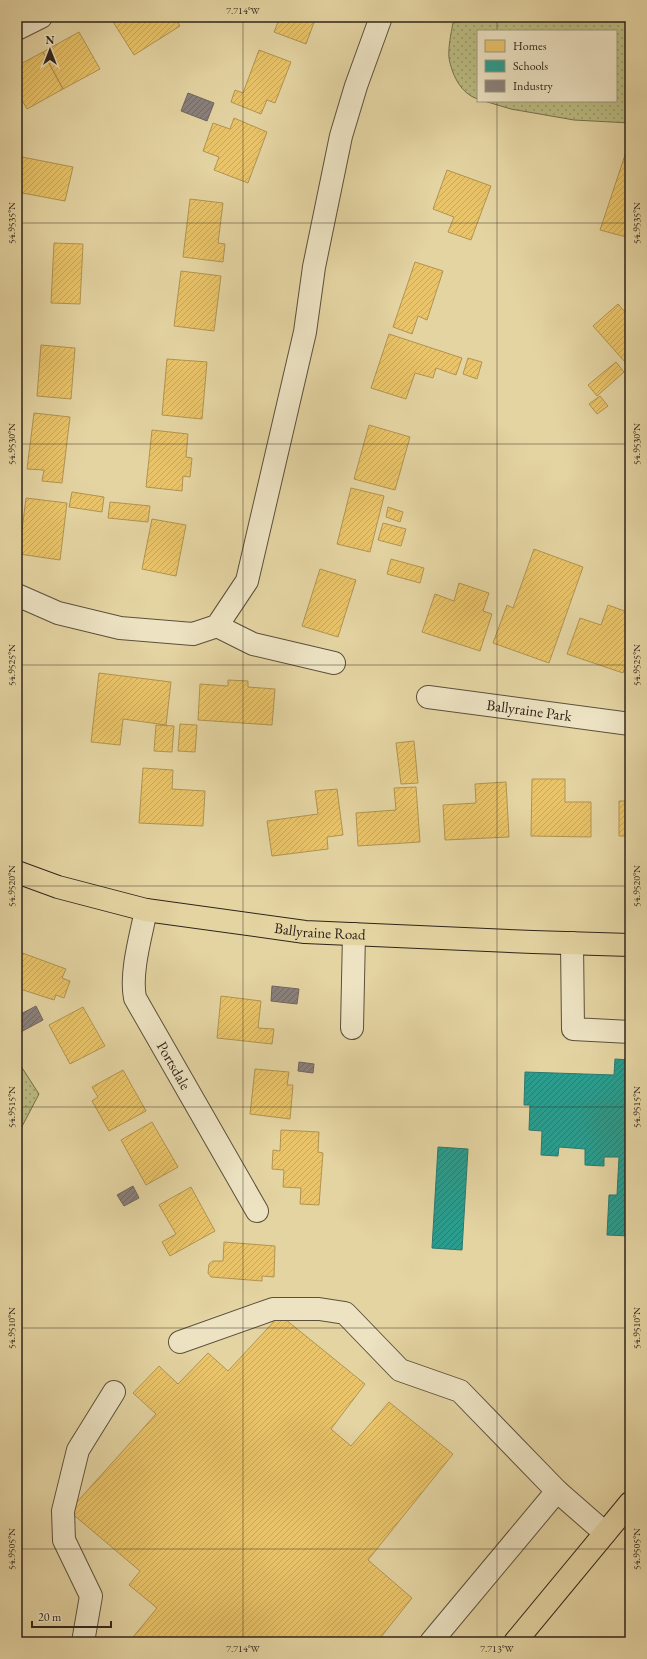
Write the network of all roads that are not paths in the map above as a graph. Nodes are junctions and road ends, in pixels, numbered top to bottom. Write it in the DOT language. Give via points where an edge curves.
graph roads {
  1 [pos="41,17"];
  2 [pos="381,17"];
  3 [pos="17,30"];
  4 [pos="17,595"];
  5 [pos="217,626"];
  6 [pos="334,663"];
  7 [pos="428,697"];
  8 [pos="630,724"];
  9 [pos="17,872"];
  10 [pos="146,910"];
  11 [pos="354,934"];
  12 [pos="572,943"];
  13 [pos="630,945"];
  14 [pos="352,1028"];
  15 [pos="630,1032"];
  16 [pos="257,1211"];
  17 [pos="180,1342"];
  18 [pos="114,1392"];
  19 [pos="557,1490"];
  20 [pos="630,1503"];
  21 [pos="605,1533"];
  22 [pos="83,1642"];
  23 [pos="431,1642"];
  24 [pos="515,1642"];
  1 -- 3 [label="street"];
  2 -- 5 [label="street" via="341,136 314,267 305,332 247,581"];
  4 -- 5 [label="street" via="58,613 120,628 193,634"];
  5 -- 6 [label="street" via="253,644"];
  7 -- 8 [label="street, Ballyraine Park"];
  9 -- 10 [label="main road, Ballyraine Road" via="58,887"];
  10 -- 11 [label="main road, Ballyraine Road" via="305,932"];
  10 -- 16 [label="street, Portsdale" via="133,990 135,998"];
  11 -- 12 [label="main road, Ballyraine Road"];
  11 -- 14 [label="street"];
  12 -- 13 [label="main road, Ballyraine Road"];
  12 -- 15 [label="street" via="573,1029"];
  17 -- 19 [label="street" via="273,1309 319,1309 345,1313 400,1370 460,1392"];
  18 -- 22 [label="street" via="78,1450 63,1511 64,1540 91,1596"];
  19 -- 21 [label="street"];
  19 -- 23 [label="street"];
  20 -- 21 [label="main road"];
  21 -- 24 [label="main road"];
}
